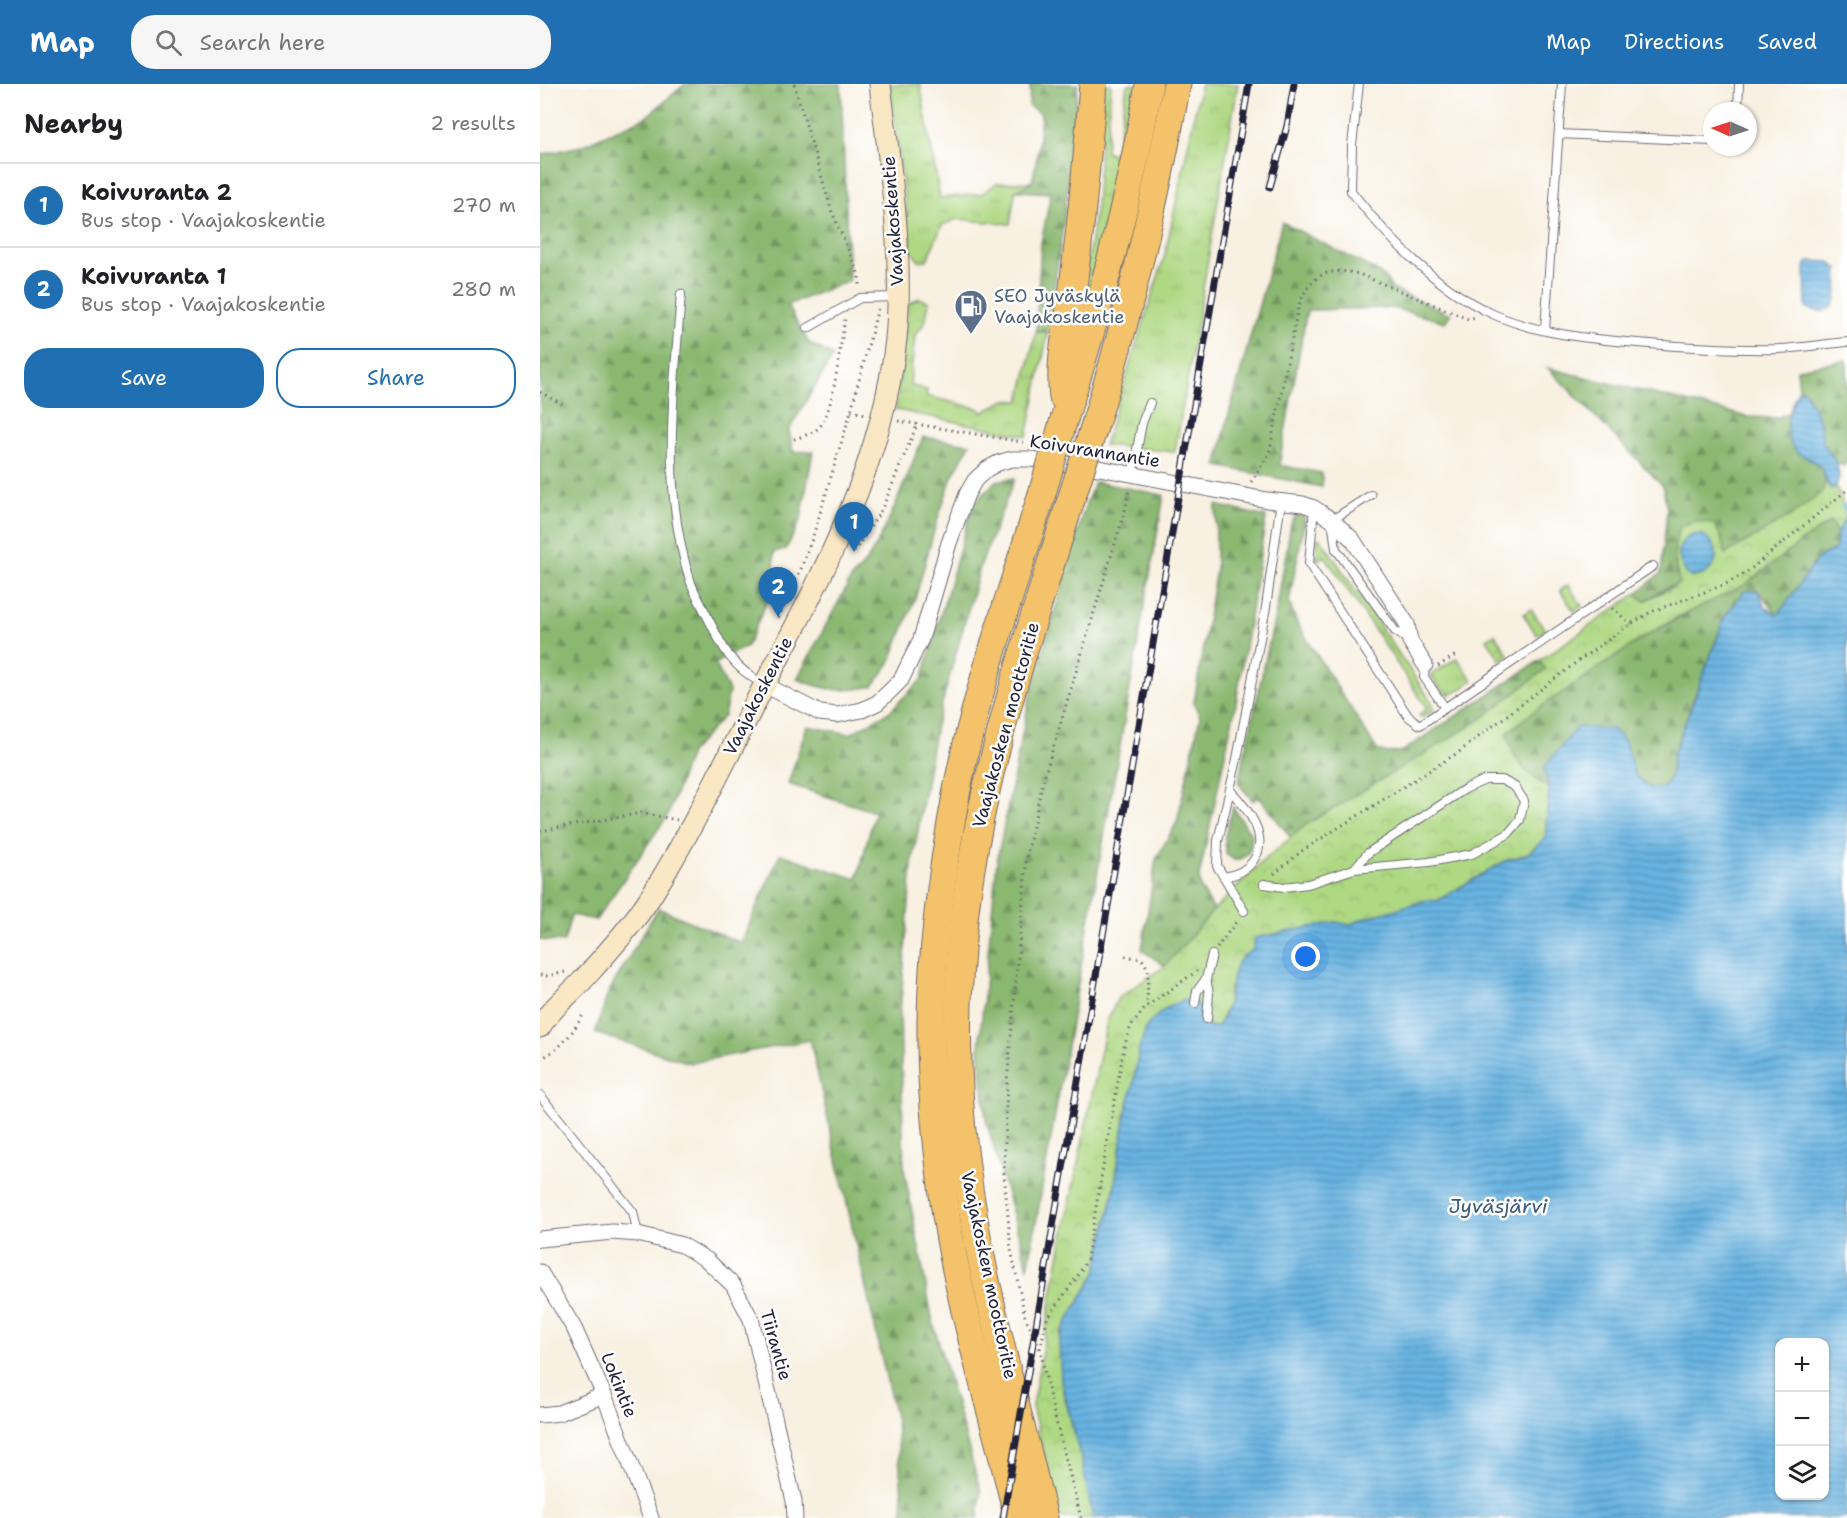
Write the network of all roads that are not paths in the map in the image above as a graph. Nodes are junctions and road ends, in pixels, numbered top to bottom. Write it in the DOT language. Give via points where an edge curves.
graph roads {
  1 [pos="880,84"];
  2 [pos="1093,84"];
  3 [pos="1149,84"];
  4 [pos="1177,84"];
  5 [pos="1359,84"];
  6 [pos="1562,84"];
  7 [pos="1739,84"];
  8 [pos="1738,102"];
  9 [pos="1559,134"];
  10 [pos="1703,141"];
  11 [pos="681,294"];
  12 [pos="890,297"];
  13 [pos="808,328"];
  14 [pos="1545,330"];
  15 [pos="1847,342"];
  16 [pos="1150,403"];
  17 [pos="1065,416"];
  18 [pos="1132,476"];
  19 [pos="1371,495"];
  20 [pos="1281,501"];
  21 [pos="1314,508"];
  22 [pos="1332,520"];
  23 [pos="1653,566"];
  24 [pos="1425,665"];
  25 [pos="765,685"];
  26 [pos="1445,708"];
  27 [pos="1230,790"];
  28 [pos="1354,869"];
  29 [pos="1224,877"];
  30 [pos="1264,884"];
  31 [pos="1244,911"];
  32 [pos="1212,955"];
  33 [pos="1206,979"];
  34 [pos="1195,1003"];
  35 [pos="541,1018"];
  36 [pos="1207,1019"];
  37 [pos="540,1095"];
  38 [pos="638,1234"];
  39 [pos="540,1239"];
  40 [pos="540,1272"];
  41 [pos="604,1395"];
  42 [pos="540,1415"];
  43 [pos="651,1518"];
  44 [pos="795,1518"];
  45 [pos="1018,1518"];
  46 [pos="1044,1518"];
  1 -- 12 [label="main road, Vaajakoskentie" via="898,256"];
  2 -- 17 [label="highway" via="1086,177 1064,347 1061,385"];
  3 -- 17 [label="highway, Vaajakosken moottoritie" via="1120,224"];
  4 -- 46 [label="highway, Vaajakosken moottoritie, bridge" via="1137,272 1096,421 1011,696 979,821 961,955 959,1090 970,1196 992,1307"];
  5 -- 14 [label="lane" via="1351,191 1391,237 1440,283 1495,315"];
  6 -- 9 [label="lane"];
  7 -- 8 [label="lane"];
  9 -- 10 [label="lane"];
  9 -- 14 [label="lane"];
  11 -- 25 [label="lane" via="672,478 682,549 692,584 720,642 743,672"];
  12 -- 13 [label="lane" via="860,298"];
  12 -- 25 [label="main road, Vaajakoskentie" via="890,378 858,492"];
  14 -- 15 [label="lane" via="1604,340 1701,348 1781,349"];
  16 -- 18 [label="lane"];
  17 -- 45 [label="highway, Vaajakosken moottoritie, bridge" via="993,652 957,793 932,984 933,1094 944,1203 965,1314"];
  18 -- 20 [label="street, Koivurannantie"];
  18 -- 25 [label="street, Koivurannantie" via="1030,459 1012,459 987,469 975,480 957,519 921,639 901,680 889,692 862,710 837,715 820,713"];
  19 -- 22 [label="lane"];
  20 -- 21 [label="street, Koivurannantie"];
  20 -- 27 [label="lane" via="1266,607"];
  21 -- 22 [label="street, Koivurannantie"];
  21 -- 26 [label="lane" via="1309,564 1408,716 1420,725"];
  22 -- 24 [label="street, Koivurannantie" via="1353,540 1407,624 1410,641"];
  23 -- 26 [label="lane"];
  24 -- 26 [label="lane" via="1424,677"];
  25 -- 35 [label="main road, Vaajakoskentie" via="650,897 582,981"];
  27 -- 29 [label="lane" via="1216,866"];
  27 -- 29 [label="lane" via="1242,803 1261,840 1252,864 1236,875"];
  28 -- 28 [label="lane" via="1472,854 1508,834 1520,820 1524,801 1515,787 1502,780 1485,780 1368,853"];
  28 -- 30 [label="lane" via="1308,884"];
  29 -- 31 [label="lane"];
  32 -- 33 [label="lane"];
  33 -- 34 [label="lane" via="1197,991"];
  33 -- 36 [label="lane"];
  37 -- 38 [label="lane" via="633,1212"];
  38 -- 39 [label="street, Tiirantie" via="613,1232"];
  38 -- 44 [label="street, Tiirantie" via="682,1245 707,1260 733,1285 752,1319"];
  40 -- 41 [label="street, Lokintie" via="574,1328"];
  41 -- 42 [label="street" via="559,1413"];
  41 -- 43 [label="street, Lokintie"];
}
